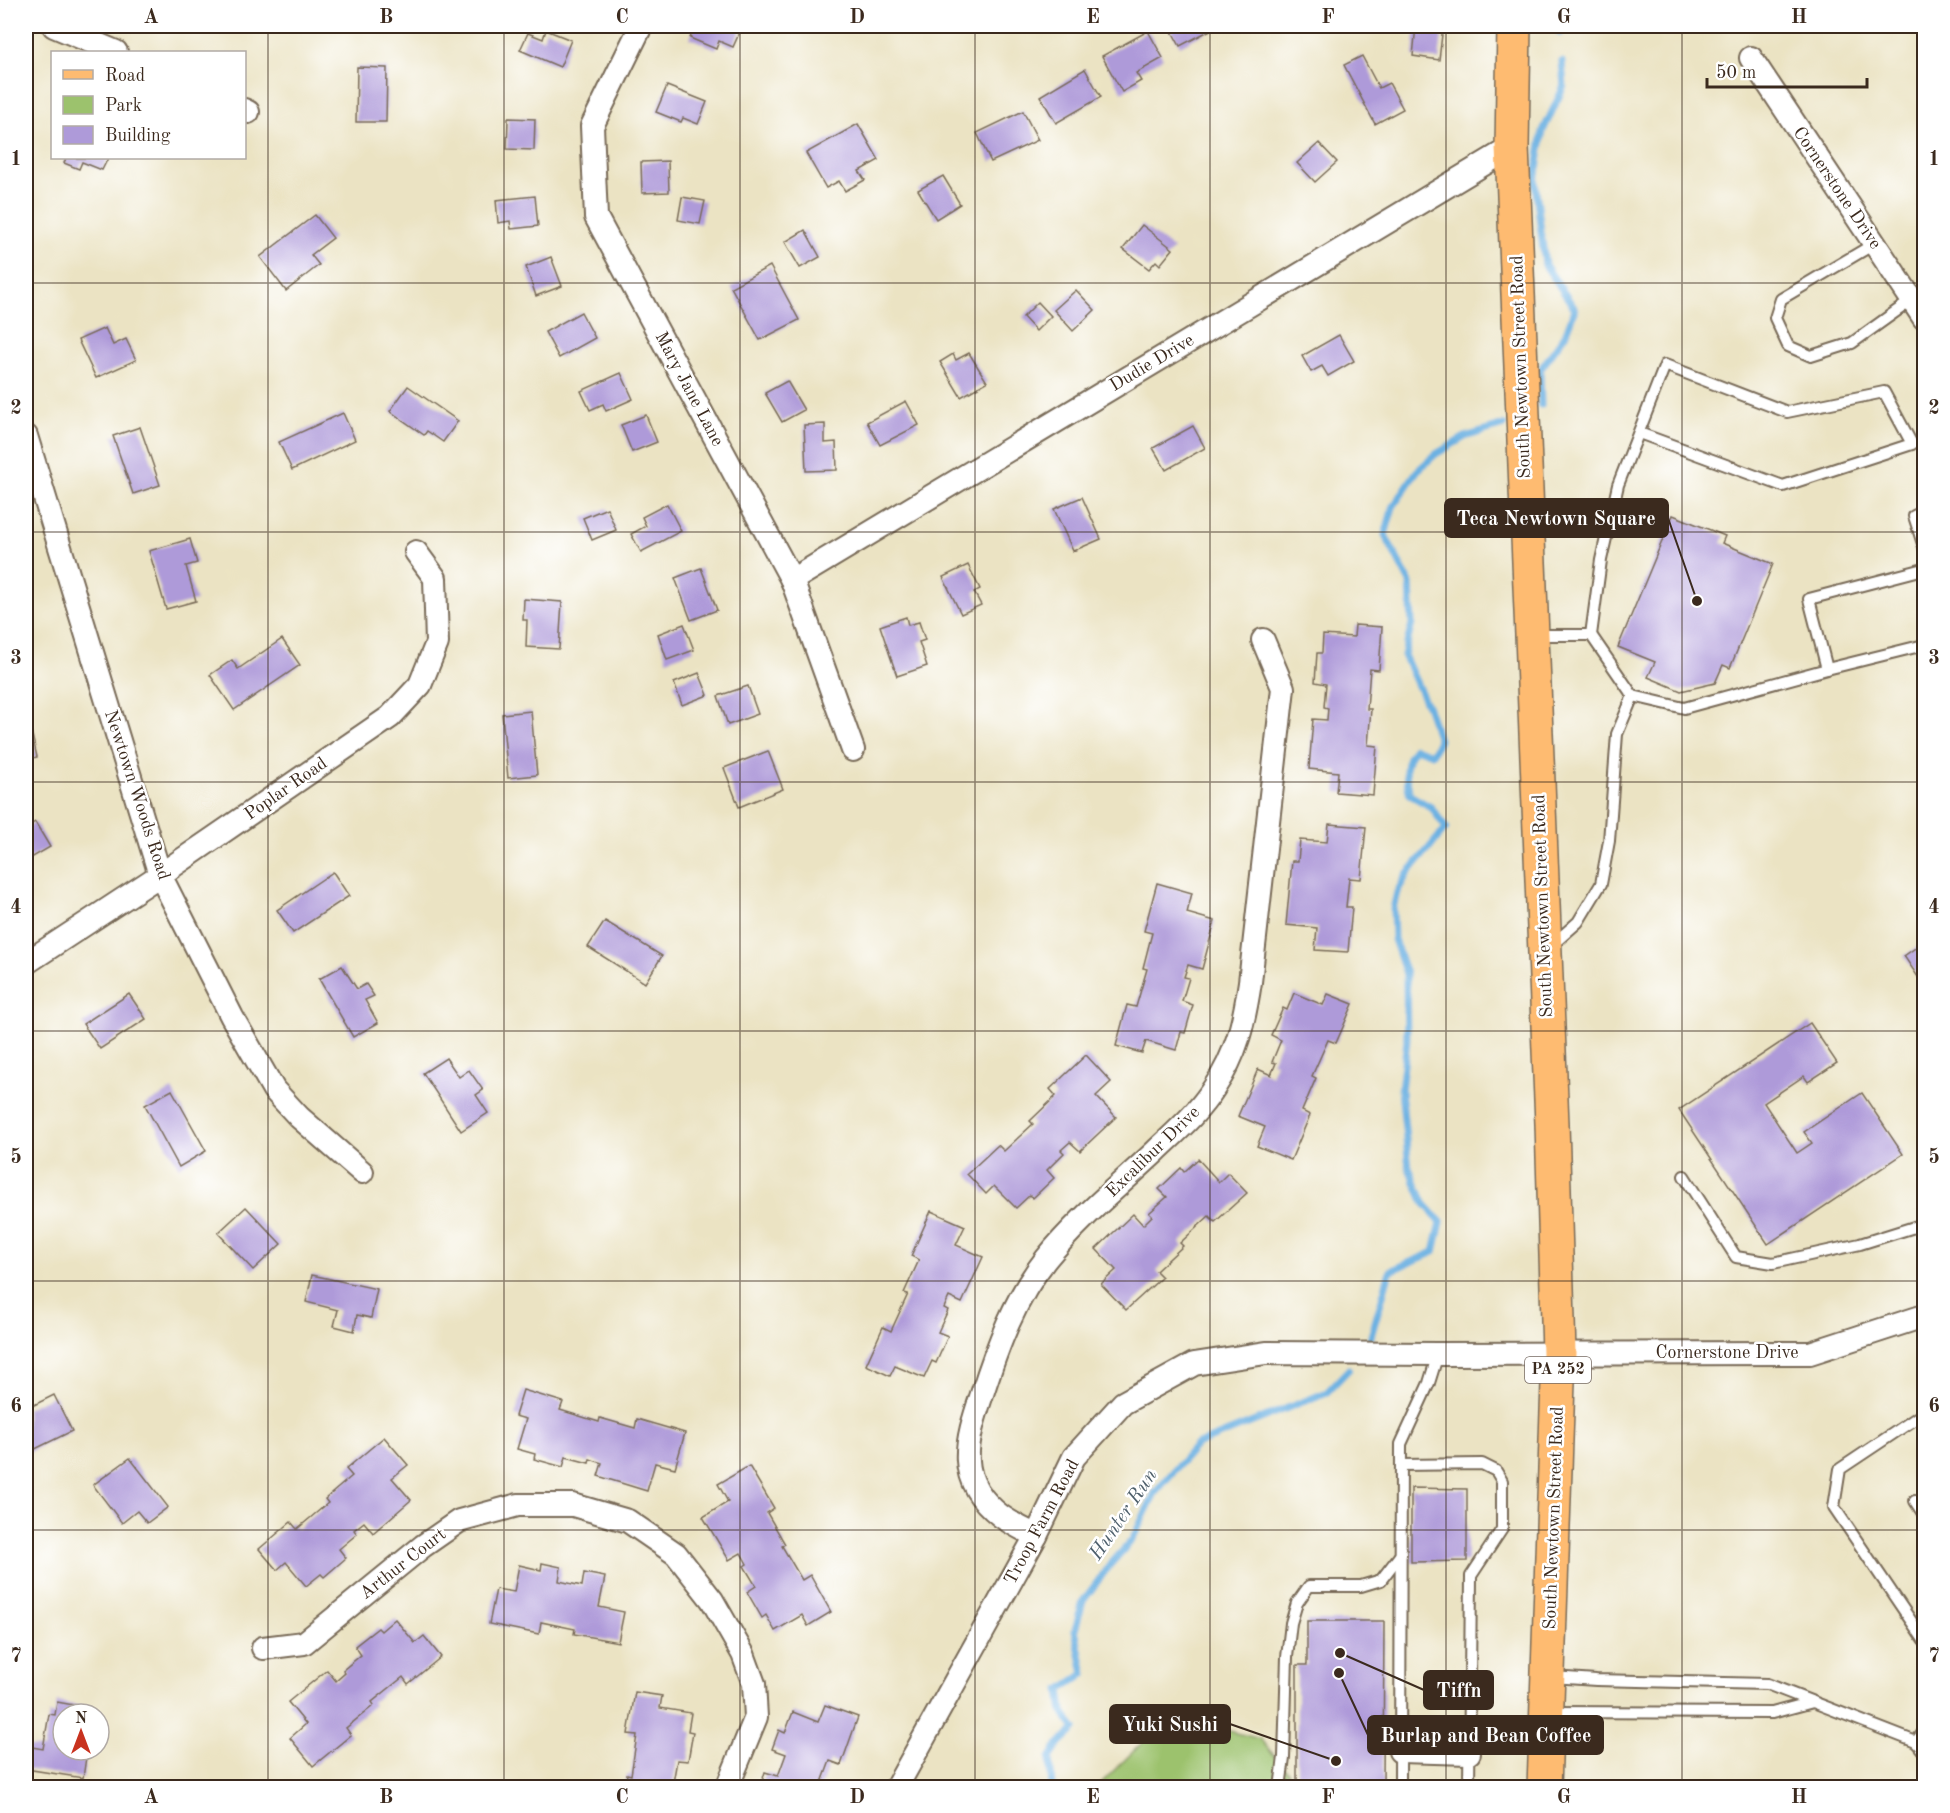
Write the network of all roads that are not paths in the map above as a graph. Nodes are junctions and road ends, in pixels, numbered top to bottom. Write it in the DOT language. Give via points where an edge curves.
graph roads {
  1 [pos="54,26"];
  2 [pos="641,26"];
  3 [pos="1514,26"];
  4 [pos="114,51"];
  5 [pos="1751,58"];
  6 [pos="1512,147"];
  7 [pos="1874,244"];
  8 [pos="1918,309"];
  9 [pos="1639,433"];
  10 [pos="26,436"];
  11 [pos="1924,511"];
  12 [pos="1924,547"];
  13 [pos="416,552"];
  14 [pos="1924,569"];
  15 [pos="792,580"];
  16 [pos="1532,635"];
  17 [pos="1591,635"];
  18 [pos="1263,640"];
  19 [pos="1924,645"];
  20 [pos="1827,669"];
  21 [pos="1633,696"];
  22 [pos="853,750"];
  23 [pos="160,875"];
  24 [pos="1545,952"];
  25 [pos="26,963"];
  26 [pos="362,1172"];
  27 [pos="1684,1176"];
  28 [pos="1924,1224"];
  29 [pos="1924,1316"];
  30 [pos="1559,1353"];
  31 [pos="1438,1354"];
  32 [pos="1924,1413"];
  33 [pos="1401,1465"];
  34 [pos="1915,1501"];
  35 [pos="1924,1515"];
  36 [pos="1036,1536"];
  37 [pos="1401,1554"];
  38 [pos="1924,1640"];
  39 [pos="263,1648"];
  40 [pos="1549,1677"];
  41 [pos="1814,1702"];
  42 [pos="1547,1712"];
  43 [pos="1924,1731"];
  44 [pos="1916,1743"];
  45 [pos="1400,1751"];
  46 [pos="1924,1752"];
  47 [pos="1469,1753"];
  48 [pos="727,1788"];
  49 [pos="896,1788"];
  50 [pos="1280,1788"];
  51 [pos="1400,1788"];
  52 [pos="1469,1788"];
  53 [pos="1544,1788"];
  1 -- 4 [label="street"];
  2 -- 15 [label="street, Mary Jane Lane" via="592,126 597,217"];
  3 -- 6 [label="main road, South Newtown Street Road / PA 252"];
  5 -- 7 [label="street, Cornerstone Drive"];
  6 -- 15 [label="street, Dudie Drive"];
  6 -- 16 [label="main road, South Newtown Street Road / PA 252"];
  7 -- 8 [label="street, Cornerstone Drive"];
  7 -- 8 [label="lane" via="1781,299 1775,318 1788,346 1811,356 1852,343"];
  9 -- 9 [label="lane" via="1665,365 1787,412 1884,392 1912,444 1783,486"];
  9 -- 17 [label="lane" via="1616,495 1601,560"];
  10 -- 23 [label="street, Newtown Woods Road"];
  11 -- 12 [label="lane" via="1914,516"];
  13 -- 23 [label="street, Poplar Road" via="435,578 437,643 420,685 390,717"];
  14 -- 20 [label="lane" via="1809,599"];
  15 -- 22 [label="street, Mary Jane Lane"];
  16 -- 17 [label="lane"];
  16 -- 24 [label="main road, South Newtown Street Road / PA 252"];
  17 -- 21 [label="lane"];
  18 -- 36 [label="street, Excalibur Drive" via="1283,688 1250,982 1244,1022 1231,1060 1190,1119 1082,1220 1029,1281 974,1418 968,1447 969,1477 982,1498 1002,1516"];
  19 -- 20 [label="lane"];
  20 -- 21 [label="lane" via="1683,708"];
  21 -- 24 [label="lane" via="1617,734 1609,841 1601,884 1578,922"];
  23 -- 25 [label="street, Poplar Road"];
  23 -- 26 [label="street, Newtown Woods Road" via="274,1090"];
  24 -- 30 [label="main road, South Newtown Street Road / PA 252"];
  27 -- 28 [label="lane" via="1736,1257 1773,1263 1860,1244"];
  29 -- 30 [label="street, Cornerstone Drive" via="1810,1353"];
  30 -- 31 [label="street, Troop Farm Road"];
  30 -- 40 [label="main road, South Newtown Street Road / PA 252"];
  31 -- 33 [label="lane" via="1401,1444"];
  31 -- 36 [label="street, Troop Farm Road" via="1266,1353 1194,1364 1123,1403 1074,1457"];
  32 -- 38 [label="lane" via="1840,1469 1834,1507"];
  33 -- 37 [label="lane"];
  33 -- 47 [label="lane" via="1482,1464 1496,1471 1502,1481 1502,1529 1472,1576"];
  34 -- 35 [label="lane"];
  36 -- 49 [label="street, Troop Farm Road"];
  37 -- 45 [label="lane"];
  37 -- 50 [label="lane" via="1381,1580 1361,1586 1309,1586 1297,1603 1287,1657"];
  39 -- 48 [label="street, Arthur Court" via="304,1643 459,1521 518,1505 573,1506 628,1521 676,1554 712,1599 743,1654 754,1684 756,1717"];
  40 -- 41 [label="lane" via="1767,1684"];
  40 -- 42 [label="main road, South Newtown Street Road / PA 252"];
  41 -- 42 [label="lane" via="1772,1713"];
  41 -- 44 [label="lane"];
  42 -- 53 [label="main road, South Newtown Street Road / PA 252"];
  43 -- 44 [label="lane"];
  44 -- 46 [label="lane"];
  45 -- 47 [label="street"];
  45 -- 51 [label="lane"];
  47 -- 52 [label="lane"];
}
